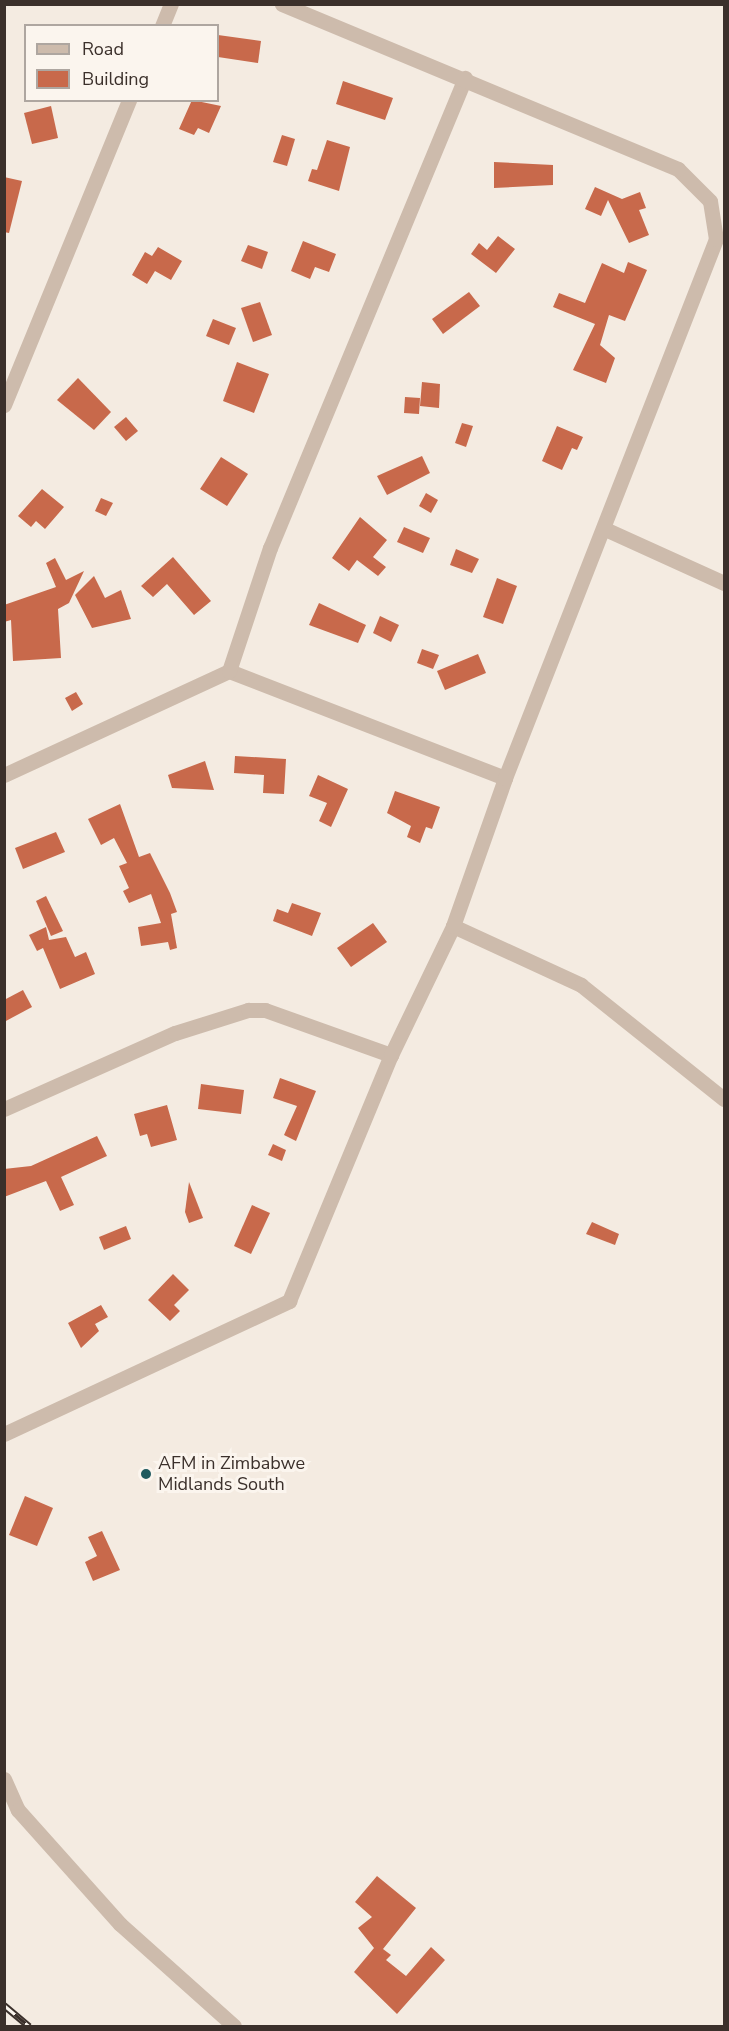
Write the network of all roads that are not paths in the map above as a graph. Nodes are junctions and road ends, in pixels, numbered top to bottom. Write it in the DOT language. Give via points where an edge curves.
graph roads {
  1 [pos="171,4"];
  2 [pos="282,4"];
  3 [pos="163,24"];
  4 [pos="465,78"];
  5 [pos="128,102"];
  6 [pos="4,405"];
  7 [pos="605,529"];
  8 [pos="724,583"];
  9 [pos="229,671"];
  10 [pos="4,775"];
  11 [pos="505,778"];
  12 [pos="453,926"];
  13 [pos="391,1055"];
  14 [pos="724,1099"];
  15 [pos="4,1109"];
  16 [pos="4,1434"];
  17 [pos="4,1779"];
  18 [pos="234,2026"];
  1 -- 3 [label="street"];
  2 -- 4 [label="street"];
  4 -- 7 [label="street" via="678,169 710,201 716,239 712,259"];
  4 -- 9 [label="street" via="270,548"];
  5 -- 6 [label="street" via="82,206"];
  7 -- 8 [label="street"];
  7 -- 11 [label="street"];
  9 -- 10 [label="street"];
  9 -- 11 [label="street"];
  11 -- 12 [label="street"];
  12 -- 13 [label="street"];
  12 -- 14 [label="street" via="581,985"];
  13 -- 15 [label="street" via="265,1010 248,1010 175,1033"];
  13 -- 16 [label="street" via="289,1301"];
  17 -- 18 [label="street" via="18,1810 120,1924"];
}
